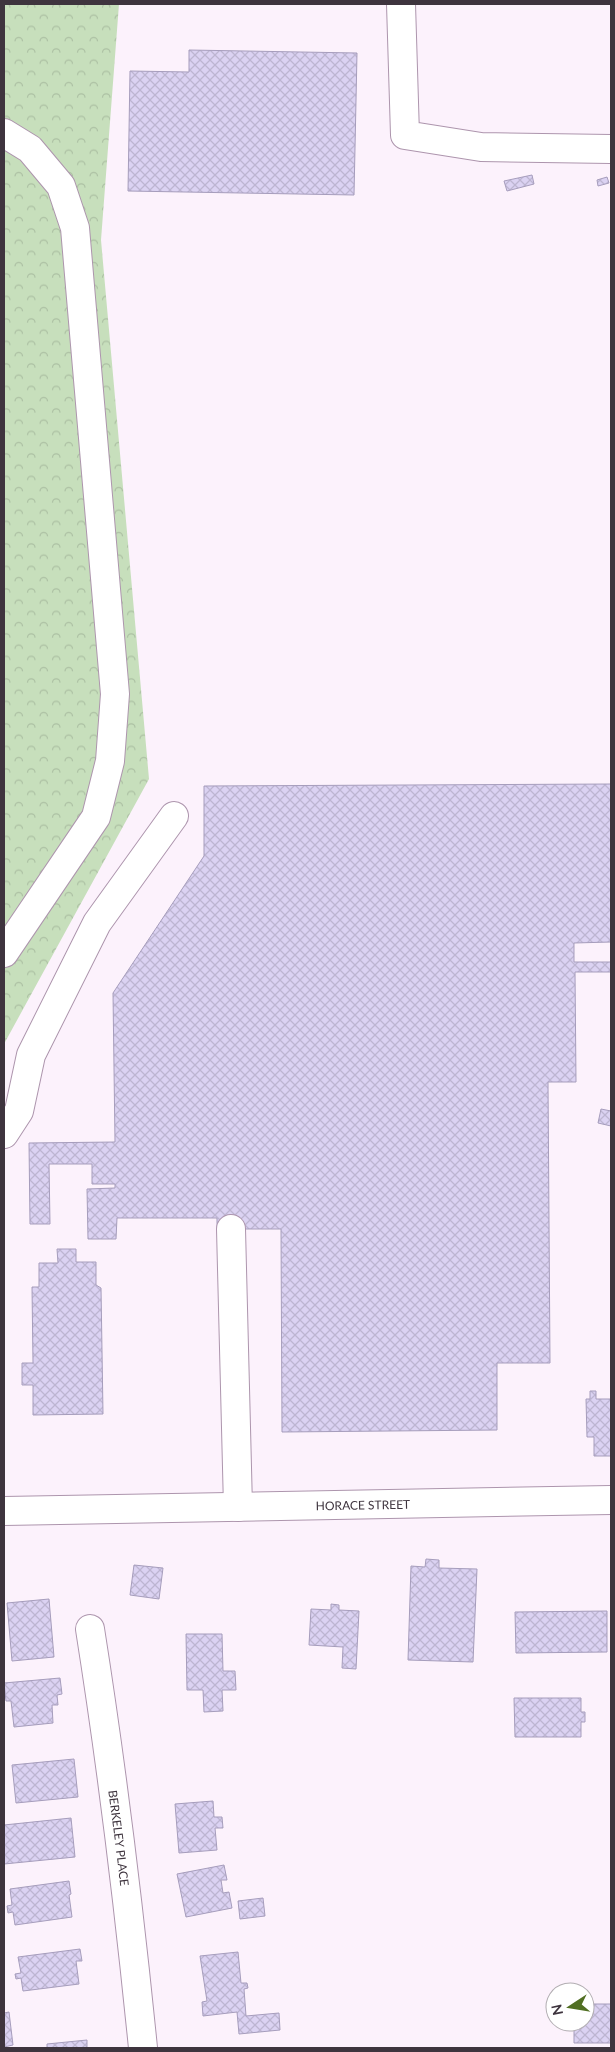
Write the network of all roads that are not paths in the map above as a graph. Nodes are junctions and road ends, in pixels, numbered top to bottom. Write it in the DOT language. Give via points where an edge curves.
graph roads {
  1 [pos="401,4"];
  2 [pos="4,133"];
  3 [pos="611,149"];
  4 [pos="174,816"];
  5 [pos="4,952"];
  6 [pos="4,1134"];
  7 [pos="231,1229"];
  8 [pos="611,1500"];
  9 [pos="238,1507"];
  10 [pos="4,1511"];
  11 [pos="90,1629"];
  12 [pos="143,2048"];
  1 -- 3 [label="street" via="405,135 480,147"];
  2 -- 5 [label="street" via="30,149 61,186 75,228 115,694 110,761 96,817"];
  4 -- 6 [label="street" via="98,923 31,1055 19,1111"];
  7 -- 9 [label="street"];
  8 -- 9 [label="street, HORACE STREET"];
  9 -- 10 [label="street, HORACE STREET"];
  11 -- 12 [label="street, BERKELEY PLACE" via="125,1876"];
}
